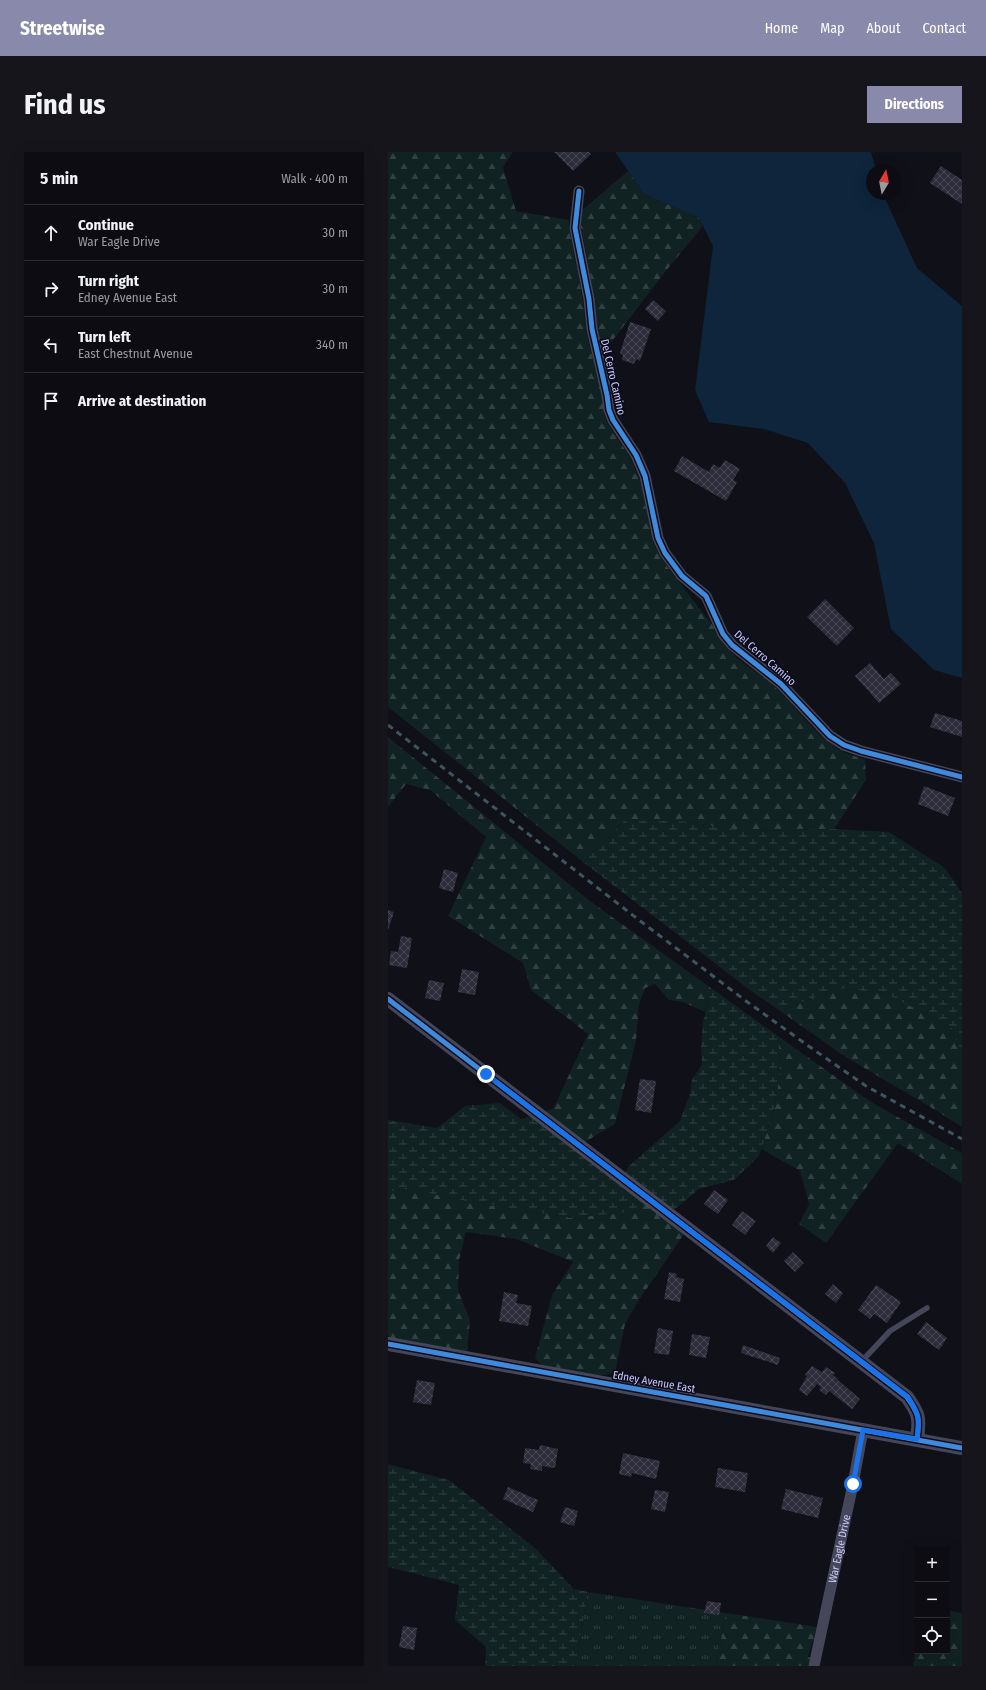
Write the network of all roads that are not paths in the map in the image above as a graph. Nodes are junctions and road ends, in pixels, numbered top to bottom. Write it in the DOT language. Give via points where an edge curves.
graph roads {
  1 [pos="579,191"];
  2 [pos="962,777"];
  3 [pos="388,999"];
  4 [pos="927,1308"];
  5 [pos="388,1344"];
  6 [pos="861,1362"];
  7 [pos="863,1430"];
  8 [pos="917,1439"];
  9 [pos="962,1448"];
  10 [pos="814,1666"];
  1 -- 2 [label="street, Del Cerro Camino" via="575,228 609,410 636,455 645,476 658,538 668,558 682,576 706,596 723,634 732,645 781,684 830,736 844,745 861,751"];
  3 -- 6 [label="street"];
  4 -- 6 [label="lane" via="890,1331"];
  5 -- 7 [label="street, Edney Avenue East"];
  6 -- 8 [label="street" via="908,1397 918,1412"];
  7 -- 8 [label="street, Edney Avenue East"];
  7 -- 10 [label="street, War Eagle Drive"];
  8 -- 9 [label="street, Edney Avenue East"];
}
